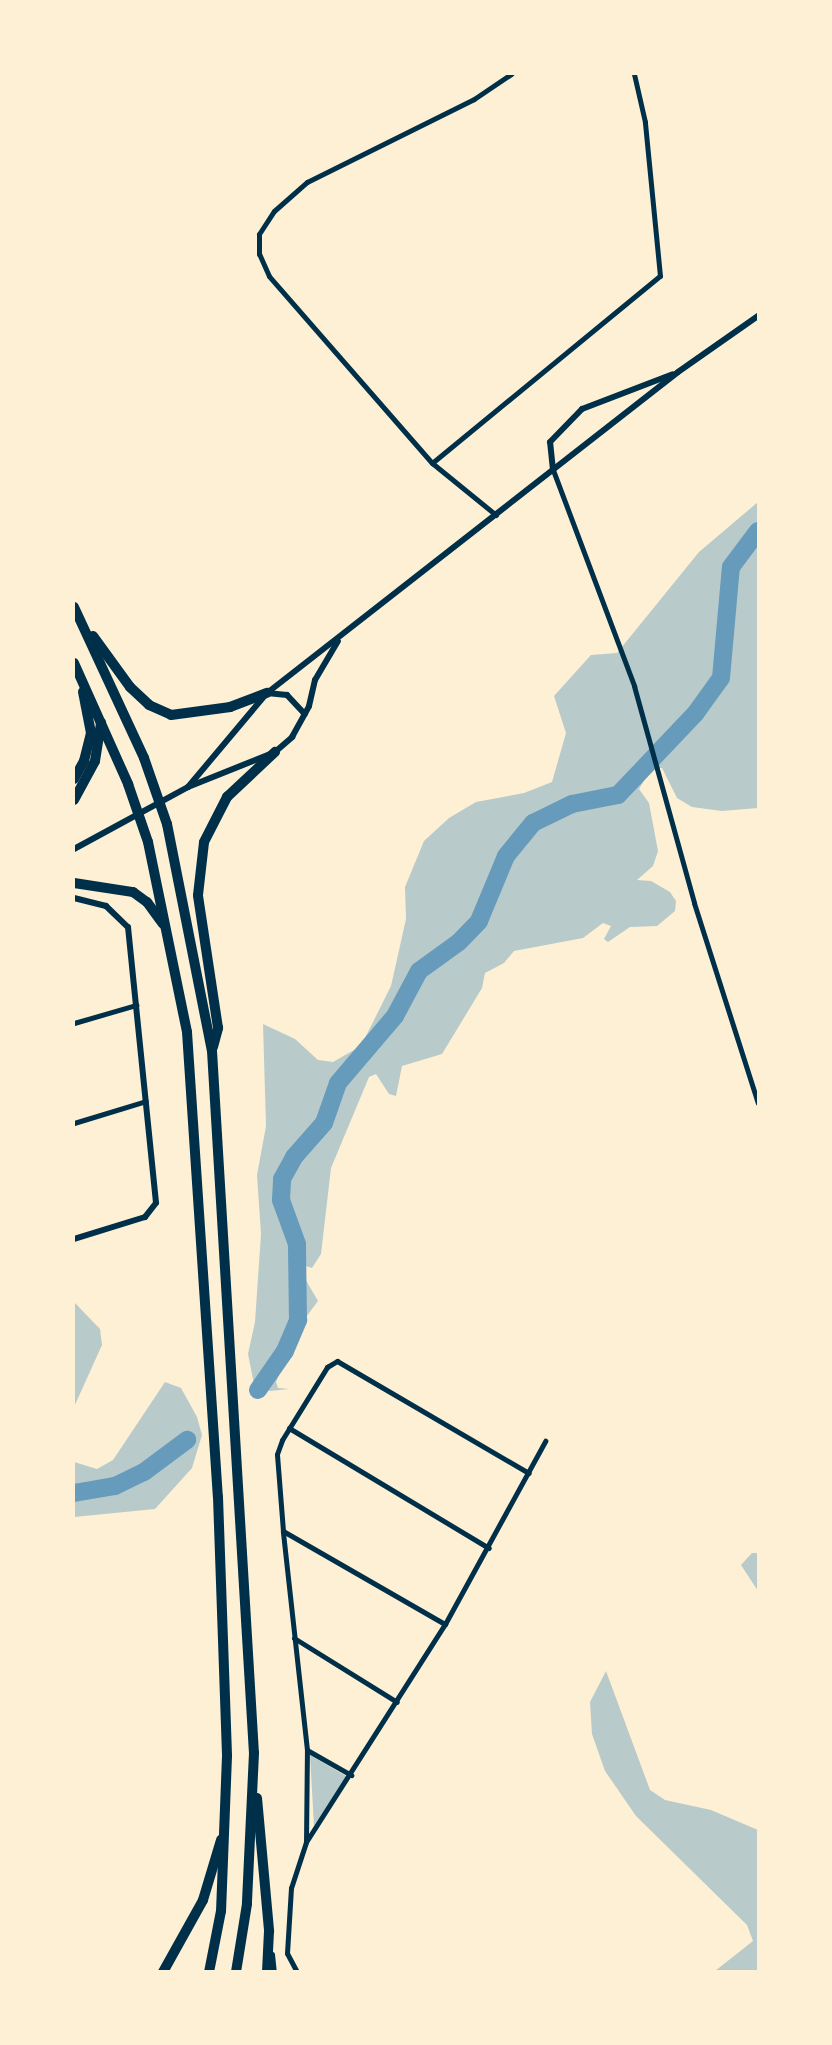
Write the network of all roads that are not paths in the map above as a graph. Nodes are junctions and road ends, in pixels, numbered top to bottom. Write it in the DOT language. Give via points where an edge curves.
graph roads {
  1 [pos="511,74"];
  2 [pos="634,74"];
  3 [pos="758,316"];
  4 [pos="678,372"];
  5 [pos="432,463"];
  6 [pos="553,470"];
  7 [pos="496,515"];
  8 [pos="75,609"];
  9 [pos="341,636"];
  10 [pos="74,663"];
  11 [pos="79,675"];
  12 [pos="267,693"];
  13 [pos="305,714"];
  14 [pos="101,722"];
  15 [pos="275,752"];
  16 [pos="75,770"];
  17 [pos="188,787"];
  18 [pos="74,800"];
  19 [pos="74,849"];
  20 [pos="74,883"];
  21 [pos="74,898"];
  22 [pos="171,940"];
  23 [pos="136,1005"];
  24 [pos="74,1023"];
  25 [pos="212,1051"];
  26 [pos="146,1101"];
  27 [pos="758,1103"];
  28 [pos="74,1123"];
  29 [pos="74,1239"];
  30 [pos="289,1428"];
  31 [pos="545,1441"];
  32 [pos="529,1473"];
  33 [pos="283,1531"];
  34 [pos="489,1548"];
  35 [pos="445,1624"];
  36 [pos="294,1637"];
  37 [pos="397,1702"];
  38 [pos="306,1749"];
  39 [pos="254,1753"];
  40 [pos="351,1775"];
  41 [pos="228,1812"];
  42 [pos="306,1842"];
  43 [pos="269,1931"];
  44 [pos="163,1972"];
  45 [pos="209,1972"];
  46 [pos="236,1972"];
  47 [pos="267,1972"];
  48 [pos="274,1972"];
  49 [pos="297,1972"];
  1 -- 5 [label="street" via="474,99 307,182 274,211 259,234 259,254 269,275"];
  2 -- 5 [label="street" via="645,122 660,276"];
  3 -- 4 [label="street"];
  4 -- 6 [label="street"];
  4 -- 6 [label="street" via="582,409 550,442"];
  5 -- 7 [label="street"];
  6 -- 7 [label="street"];
  6 -- 27 [label="street" via="634,685 694,903"];
  7 -- 9 [label="street"];
  8 -- 12 [label="highway" via="130,687 149,705 171,715 230,707"];
  8 -- 25 [label="highway" via="144,758 167,824"];
  9 -- 12 [label="street"];
  9 -- 13 [label="street" via="315,680"];
  10 -- 11 [label="highway"];
  11 -- 14 [label="highway"];
  11 -- 16 [label="highway" via="90,733"];
  12 -- 13 [label="street" via="287,695"];
  12 -- 17 [label="street" via="212,764"];
  13 -- 15 [label="street" via="292,737"];
  14 -- 18 [label="highway" via="95,761"];
  14 -- 22 [label="highway" via="148,842"];
  15 -- 17 [label="street"];
  15 -- 25 [label="highway" via="227,797 204,842 198,895 218,1028"];
  17 -- 19 [label="street"];
  20 -- 22 [label="highway" via="133,892 159,915"];
  21 -- 23 [label="street" via="106,906 128,928"];
  22 -- 41 [label="highway" via="187,1032 218,1497"];
  23 -- 24 [label="street"];
  23 -- 26 [label="street"];
  25 -- 39 [label="highway"];
  26 -- 28 [label="street"];
  26 -- 29 [label="street" via="156,1203 139,1220"];
  30 -- 32 [label="street" via="327,1367 344,1362"];
  30 -- 33 [label="street" via="277,1454"];
  30 -- 34 [label="street"];
  31 -- 32 [label="street"];
  32 -- 34 [label="street"];
  33 -- 35 [label="street"];
  33 -- 36 [label="street"];
  34 -- 35 [label="street"];
  35 -- 37 [label="street"];
  36 -- 37 [label="street"];
  36 -- 38 [label="street"];
  37 -- 40 [label="street"];
  38 -- 40 [label="street"];
  38 -- 42 [label="street"];
  39 -- 43 [label="highway"];
  39 -- 46 [label="highway" via="247,1904"];
  40 -- 42 [label="street"];
  41 -- 44 [label="highway" via="203,1900"];
  41 -- 45 [label="highway" via="221,1910"];
  42 -- 49 [label="street" via="291,1888 286,1953"];
  43 -- 47 [label="highway"];
  43 -- 48 [label="street"];
}
